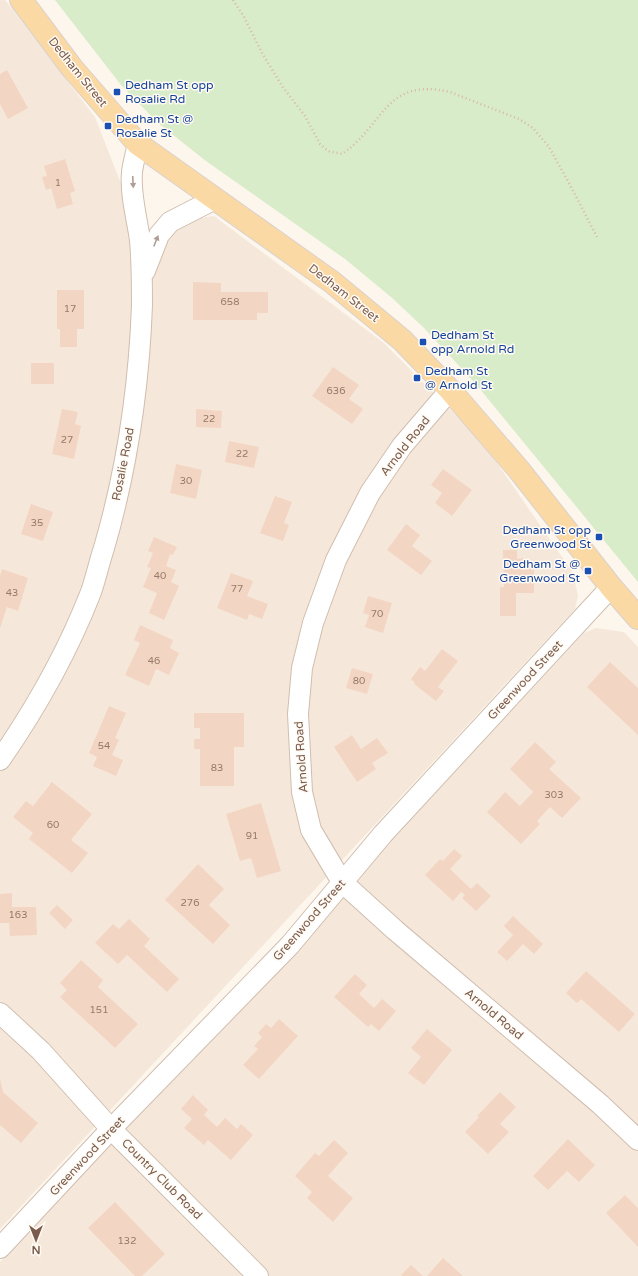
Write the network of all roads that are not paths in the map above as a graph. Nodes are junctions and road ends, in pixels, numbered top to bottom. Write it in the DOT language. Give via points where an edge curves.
graph roads {
  1 [pos="21,0"];
  2 [pos="138,144"];
  3 [pos="215,200"];
  4 [pos="143,277"];
  5 [pos="450,390"];
  6 [pos="611,587"];
  7 [pos="638,618"];
  8 [pos="0,760"];
  9 [pos="342,882"];
  10 [pos="0,1013"];
  11 [pos="112,1129"];
  12 [pos="638,1140"];
  13 [pos="0,1248"];
  14 [pos="258,1276"];
  1 -- 2 [label="main road, Dedham Street" via="72,68"];
  2 -- 3 [label="main road, Dedham Street"];
  2 -- 4 [label="street, Rosalie Road, one-way" via="132,173"];
  4 -- 3 [label="street, one-way" via="159,235 170,222"];
  3 -- 5 [label="main road, Dedham Street" via="332,282 402,340"];
  4 -- 8 [label="street, Rosalie Road" via="140,346 127,449 113,516 91,591 65,650 25,724"];
  5 -- 6 [label="main road, Dedham Street" via="519,470"];
  5 -- 9 [label="street, Arnold Road" via="402,446 370,493 336,560 313,623 302,668 298,714 302,792 312,830"];
  6 -- 7 [label="main road, Dedham Street"];
  6 -- 9 [label="street, Greenwood Street" via="383,834"];
  9 -- 11 [label="street, Greenwood Street" via="290,945"];
  9 -- 12 [label="street, Arnold Road" via="600,1104"];
  10 -- 11 [label="street, Country Club Road" via="41,1051"];
  11 -- 13 [label="street, Greenwood Street"];
  11 -- 14 [label="street, Country Club Road"];
}
